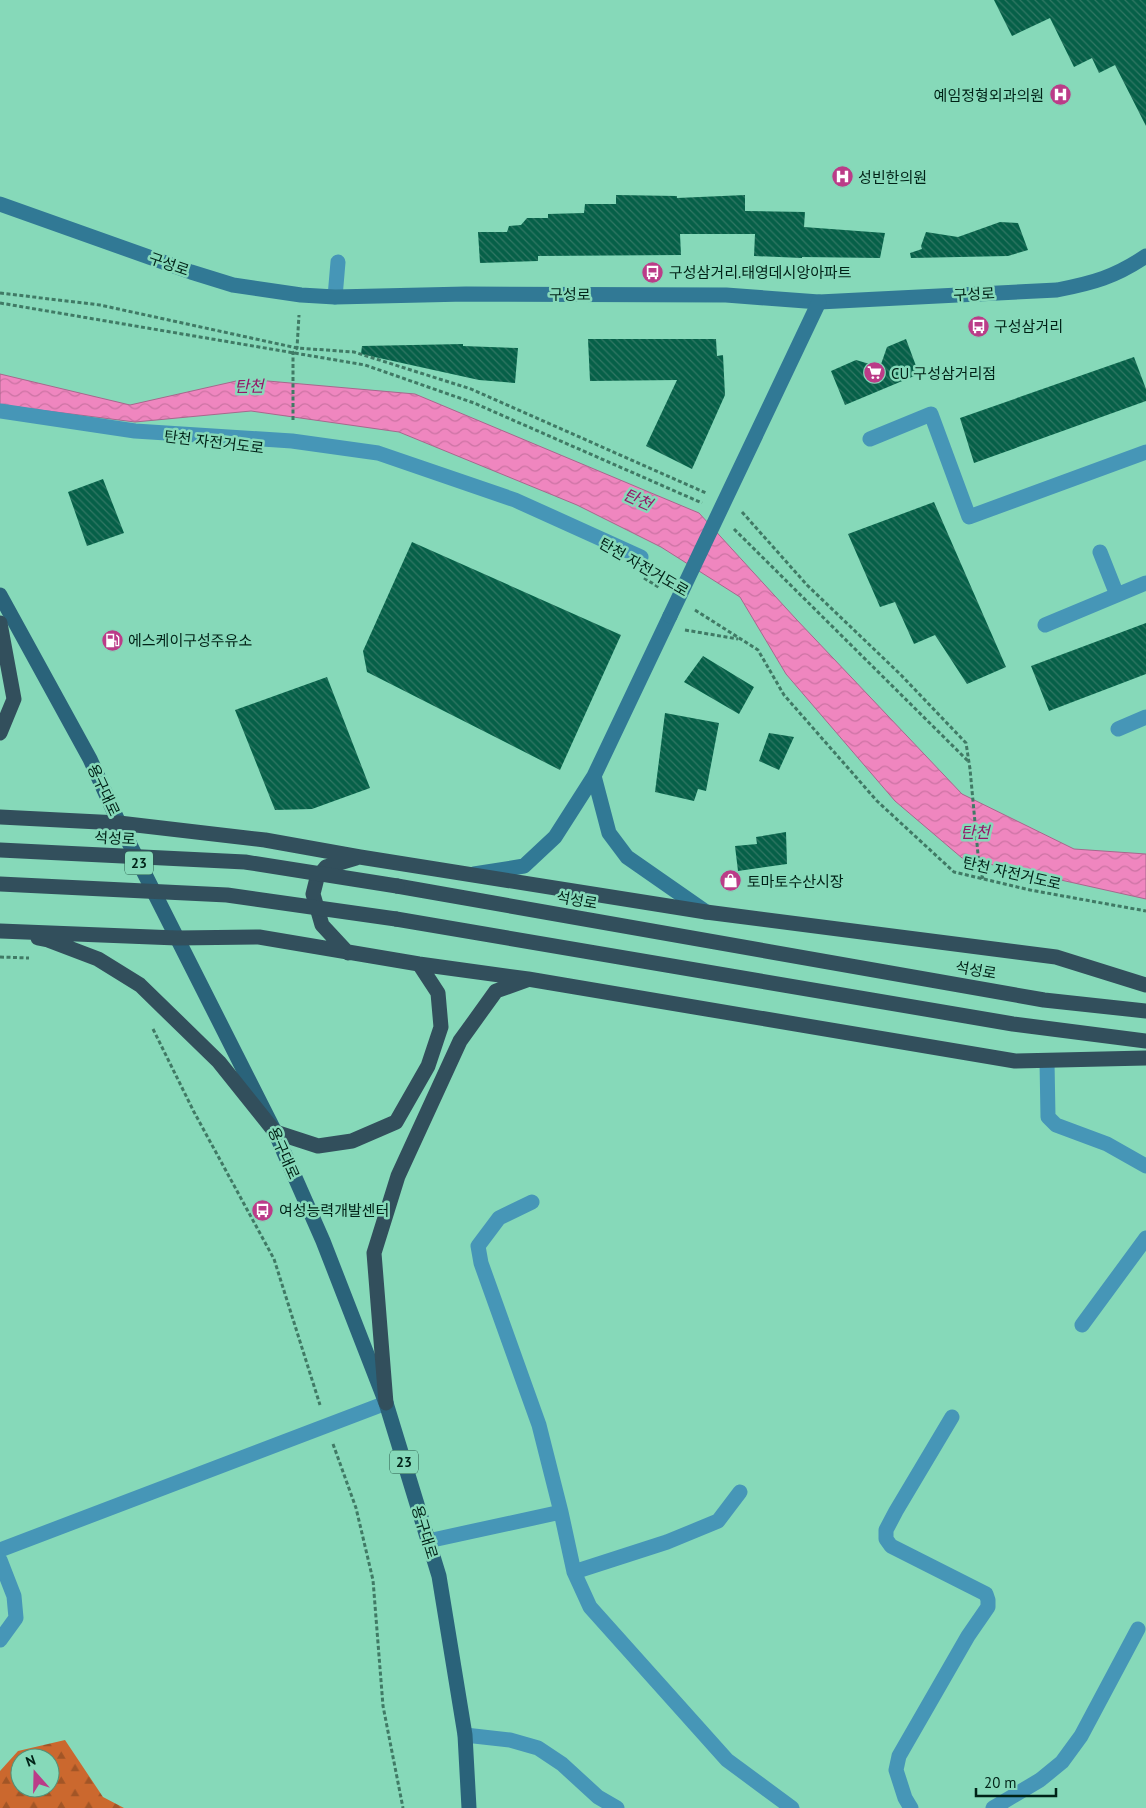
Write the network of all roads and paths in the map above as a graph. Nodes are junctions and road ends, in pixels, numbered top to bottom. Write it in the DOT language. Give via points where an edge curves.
graph roads {
  1 [pos="0,204"];
  2 [pos="1146,256"];
  3 [pos="338,262"];
  4 [pos="0,293"];
  5 [pos="301,295"];
  6 [pos="335,297"];
  7 [pos="819,302"];
  8 [pos="0,303"];
  9 [pos="297,348"];
  10 [pos="293,353"];
  11 [pos="0,411"];
  12 [pos="292,421"];
  13 [pos="870,439"];
  14 [pos="1146,452"];
  15 [pos="713,496"];
  16 [pos="707,507"];
  17 [pos="739,508"];
  18 [pos="727,523"];
  19 [pos="1100,552"];
  20 [pos="641,558"];
  21 [pos="640,576"];
  22 [pos="1146,583"];
  23 [pos="666,592"];
  24 [pos="0,595"];
  25 [pos="1117,595"];
  26 [pos="691,608"];
  27 [pos="668,621"];
  28 [pos="0,623"];
  29 [pos="1045,625"];
  30 [pos="742,640"];
  31 [pos="1146,717"];
  32 [pos="1118,729"];
  33 [pos="0,733"];
  34 [pos="968,762"];
  35 [pos="594,776"];
  36 [pos="0,817"];
  37 [pos="119,823"];
  38 [pos="0,850"];
  39 [pos="360,857"];
  40 [pos="473,874"];
  41 [pos="983,879"];
  42 [pos="0,884"];
  43 [pos="1146,911"];
  44 [pos="706,912"];
  45 [pos="0,931"];
  46 [pos="178,938"];
  47 [pos="348,952"];
  48 [pos="0,956"];
  49 [pos="38,958"];
  50 [pos="420,964"];
  51 [pos="528,979"];
  52 [pos="1146,985"];
  53 [pos="1146,1011"];
  54 [pos="151,1026"];
  55 [pos="1146,1041"];
  56 [pos="1146,1058"];
  57 [pos="1047,1061"];
  58 [pos="275,1132"];
  59 [pos="1146,1166"];
  60 [pos="532,1202"];
  61 [pos="1146,1238"];
  62 [pos="1082,1325"];
  63 [pos="386,1403"];
  64 [pos="952,1417"];
  65 [pos="326,1426"];
  66 [pos="740,1492"];
  67 [pos="562,1512"];
  68 [pos="428,1541"];
  69 [pos="0,1550"];
  70 [pos="0,1560"];
  71 [pos="574,1572"];
  72 [pos="1138,1629"];
  73 [pos="0,1640"];
  74 [pos="465,1735"];
  75 [pos="403,1808"];
  76 [pos="469,1808"];
  77 [pos="617,1808"];
  78 [pos="792,1808"];
  79 [pos="911,1808"];
  80 [pos="993,1808"];
  1 -- 5 [label="main road, 구성로" via="191,272 234,285"];
  2 -- 7 [label="main road, 구성로" via="1129,268 1095,282 1058,290"];
  3 -- 6 [label="street"];
  4 -- 9 [label="path" via="100,305"];
  5 -- 6 [label="main road, 구성로"];
  5 -- 9 [label="path"];
  6 -- 7 [label="main road, 구성로" via="726,295"];
  7 -- 27 [label="main road, bridge"];
  8 -- 10 [label="path"];
  9 -- 10 [label="path"];
  9 -- 15 [label="path" via="354,352 471,389"];
  10 -- 12 [label="path"];
  10 -- 16 [label="path" via="365,365 474,403 700,501"];
  11 -- 20 [label="street" via="136,431 292,441 378,453 515,500"];
  13 -- 14 [label="street" via="931,414 969,516"];
  17 -- 34 [label="path" via="807,585 966,743"];
  18 -- 34 [label="path"];
  19 -- 25 [label="street"];
  21 -- 23 [label="path, 탄천 자전거도로"];
  22 -- 25 [label="street"];
  24 -- 37 [label="main road, 용구대로 / 23" via="90,760"];
  25 -- 29 [label="street"];
  26 -- 30 [label="path, 탄천 자전거도로"];
  27 -- 30 [label="path"];
  27 -- 35 [label="main road"];
  28 -- 33 [label="highway" via="14,699"];
  30 -- 41 [label="path, 탄천 자전거도로" via="758,650 784,695 877,802 954,872"];
  31 -- 32 [label="street"];
  34 -- 41 [label="path"];
  35 -- 40 [label="main road" via="554,836 524,866"];
  35 -- 44 [label="main road" via="609,833 627,857"];
  36 -- 37 [label="highway"];
  37 -- 39 [label="highway" via="264,840"];
  37 -- 46 [label="main road, 용구대로 / 23"];
  38 -- 53 [label="highway, 석성로, bridge" via="245,862 1044,1000"];
  39 -- 40 [label="highway"];
  39 -- 47 [label="highway" via="326,867 316,878 313,894 322,926"];
  40 -- 44 [label="highway"];
  41 -- 43 [label="path, 탄천 자전거도로"];
  42 -- 55 [label="highway, bridge" via="227,895 396,919 1013,1024"];
  44 -- 52 [label="highway" via="1056,957"];
  45 -- 46 [label="highway"];
  45 -- 58 [label="highway" via="48,940 98,959 140,986 219,1062"];
  46 -- 47 [label="highway" via="259,937"];
  46 -- 58 [label="main road, 용구대로 / 23"];
  47 -- 50 [label="highway"];
  48 -- 49 [label="path"];
  50 -- 51 [label="highway"];
  50 -- 58 [label="highway" via="438,993 441,1027 428,1066 396,1122 352,1141 318,1146"];
  51 -- 57 [label="highway" via="1015,1061"];
  51 -- 63 [label="highway" via="496,991 460,1041 398,1176 374,1254"];
  54 -- 65 [label="path" via="274,1259"];
  56 -- 57 [label="highway"];
  57 -- 59 [label="street" via="1048,1118 1056,1125 1107,1144"];
  58 -- 63 [label="main road, 용구대로 / 23" via="323,1241"];
  60 -- 67 [label="street" via="499,1218 478,1246 481,1264 539,1425"];
  61 -- 62 [label="street"];
  63 -- 65 [label="street"];
  63 -- 68 [label="main road, 용구대로 / 23"];
  64 -- 79 [label="street" via="896,1511 886,1530 886,1539 891,1546 986,1594 988,1607 899,1756 896,1770"];
  65 -- 69 [label="street"];
  65 -- 75 [label="path" via="356,1508 373,1580 383,1706"];
  66 -- 71 [label="street" via="718,1521 668,1542"];
  67 -- 68 [label="street"];
  67 -- 71 [label="street"];
  68 -- 74 [label="main road, 용구대로 / 23" via="439,1576"];
  70 -- 73 [label="street" via="14,1596 16,1618"];
  71 -- 78 [label="street" via="590,1607 727,1760"];
  72 -- 80 [label="street" via="1081,1736 1062,1762 1040,1780"];
  74 -- 76 [label="main road, 용구대로 / 23"];
  74 -- 77 [label="street" via="510,1740 538,1748 562,1764 598,1797"];
}
